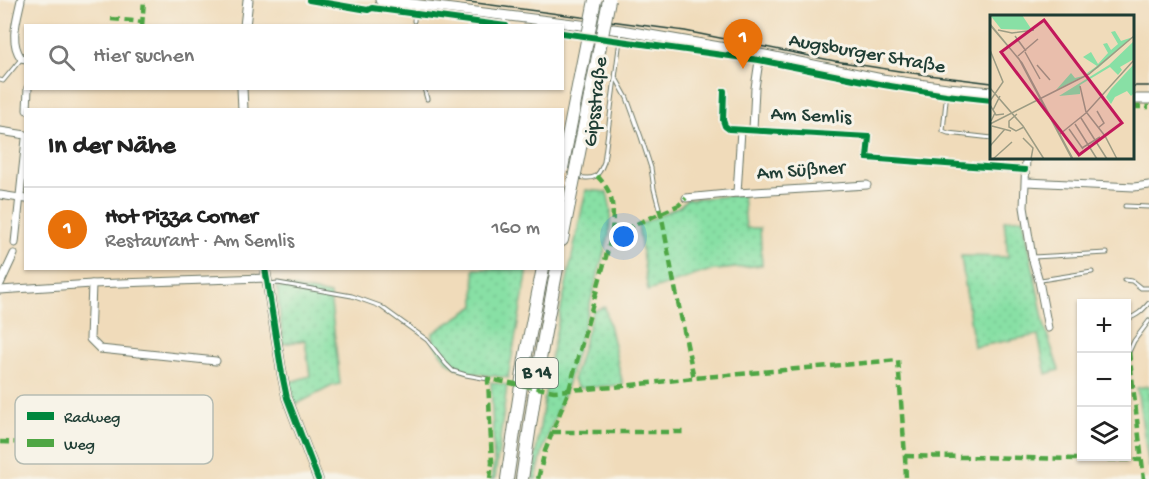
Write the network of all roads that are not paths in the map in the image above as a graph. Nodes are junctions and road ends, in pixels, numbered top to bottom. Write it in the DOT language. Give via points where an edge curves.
graph roads {
  1 [pos="21,0"];
  2 [pos="248,0"];
  3 [pos="380,0"];
  4 [pos="595,0"];
  5 [pos="609,0"];
  6 [pos="415,5"];
  7 [pos="414,21"];
  8 [pos="505,21"];
  9 [pos="245,24"];
  10 [pos="544,24"];
  11 [pos="564,26"];
  12 [pos="621,30"];
  13 [pos="760,54"];
  14 [pos="23,58"];
  15 [pos="615,77"];
  16 [pos="0,80"];
  17 [pos="947,88"];
  18 [pos="28,90"];
  19 [pos="242,90"];
  20 [pos="425,90"];
  21 [pos="724,91"];
  22 [pos="990,92"];
  23 [pos="427,99"];
  24 [pos="27,108"];
  25 [pos="243,108"];
  26 [pos="753,129"];
  27 [pos="741,130"];
  28 [pos="0,131"];
  29 [pos="24,137"];
  30 [pos="990,138"];
  31 [pos="1026,159"];
  32 [pos="24,168"];
  33 [pos="1024,170"];
  34 [pos="567,172"];
  35 [pos="1026,182"];
  36 [pos="867,185"];
  37 [pos="1149,185"];
  38 [pos="737,193"];
  39 [pos="0,195"];
  40 [pos="686,198"];
  41 [pos="22,199"];
  42 [pos="1125,206"];
  43 [pos="1149,207"];
  44 [pos="659,208"];
  45 [pos="564,230"];
  46 [pos="15,243"];
  47 [pos="1107,253"];
  48 [pos="14,254"];
  49 [pos="1032,257"];
  50 [pos="543,270"];
  51 [pos="557,270"];
  52 [pos="1092,272"];
  53 [pos="266,277"];
  54 [pos="1124,280"];
  55 [pos="1039,281"];
  56 [pos="0,284"];
  57 [pos="93,284"];
  58 [pos="1149,288"];
  59 [pos="0,290"];
  60 [pos="1149,303"];
  61 [pos="1131,318"];
  62 [pos="1149,321"];
  63 [pos="1048,328"];
  64 [pos="1131,348"];
  65 [pos="216,361"];
  66 [pos="488,379"];
  67 [pos="318,479"];
  68 [pos="507,479"];
  69 [pos="522,479"];
  1 -- 14 [label="street" via="14,42"];
  2 -- 9 [label="main road"];
  3 -- 6 [label="main road, Augsburger Straße"];
  4 -- 34 [label="highway, bridge"];
  5 -- 45 [label="highway, bridge"];
  6 -- 7 [label="lane"];
  6 -- 8 [label="main road, Augsburger Straße"];
  8 -- 10 [label="main road, Augsburger Straße"];
  11 -- 12 [label="main road, Augsburger Straße"];
  12 -- 13 [label="main road, Augsburger Straße"];
  12 -- 15 [label="lane, Gipsstraße"];
  13 -- 17 [label="main road, Augsburger Straße"];
  13 -- 26 [label="street, Am Semlis"];
  14 -- 16 [label="lane"];
  15 -- 34 [label="lane, Gipsstraße" via="601,171 589,179"];
  15 -- 44 [label="lane" via="634,117"];
  17 -- 22 [label="main road, Augsburger Straße"];
  17 -- 30 [label="lane" via="943,131"];
  18 -- 24 [label="street"];
  19 -- 25 [label="main road"];
  20 -- 23 [label="lane"];
  21 -- 27 [label="street" via="725,126"];
  26 -- 27 [label="street"];
  26 -- 33 [label="street, Am Semlis" via="869,136 867,158"];
  27 -- 38 [label="street, Am Süßner"];
  28 -- 29 [label="street"];
  31 -- 33 [label="street"];
  32 -- 41 [label="street"];
  33 -- 35 [label="street"];
  35 -- 37 [label="street"];
  35 -- 49 [label="street" via="1024,207"];
  36 -- 38 [label="street, Am Süßner"];
  38 -- 40 [label="street, Am Süßner"];
  39 -- 41 [label="street"];
  41 -- 46 [label="street"];
  42 -- 43 [label="lane"];
  47 -- 49 [label="lane"];
  48 -- 56 [label="street"];
  49 -- 55 [label="street"];
  50 -- 68 [label="highway, B 14"];
  51 -- 69 [label="highway, B 14"];
  52 -- 55 [label="lane"];
  53 -- 57 [label="street"];
  53 -- 66 [label="lane" via="381,306 427,340 453,370"];
  53 -- 67 [label="main road" via="288,398"];
  54 -- 58 [label="lane"];
  55 -- 63 [label="street"];
  57 -- 59 [label="street"];
  57 -- 65 [label="street" via="90,339 100,349"];
  60 -- 61 [label="lane"];
  62 -- 64 [label="lane"];
}
